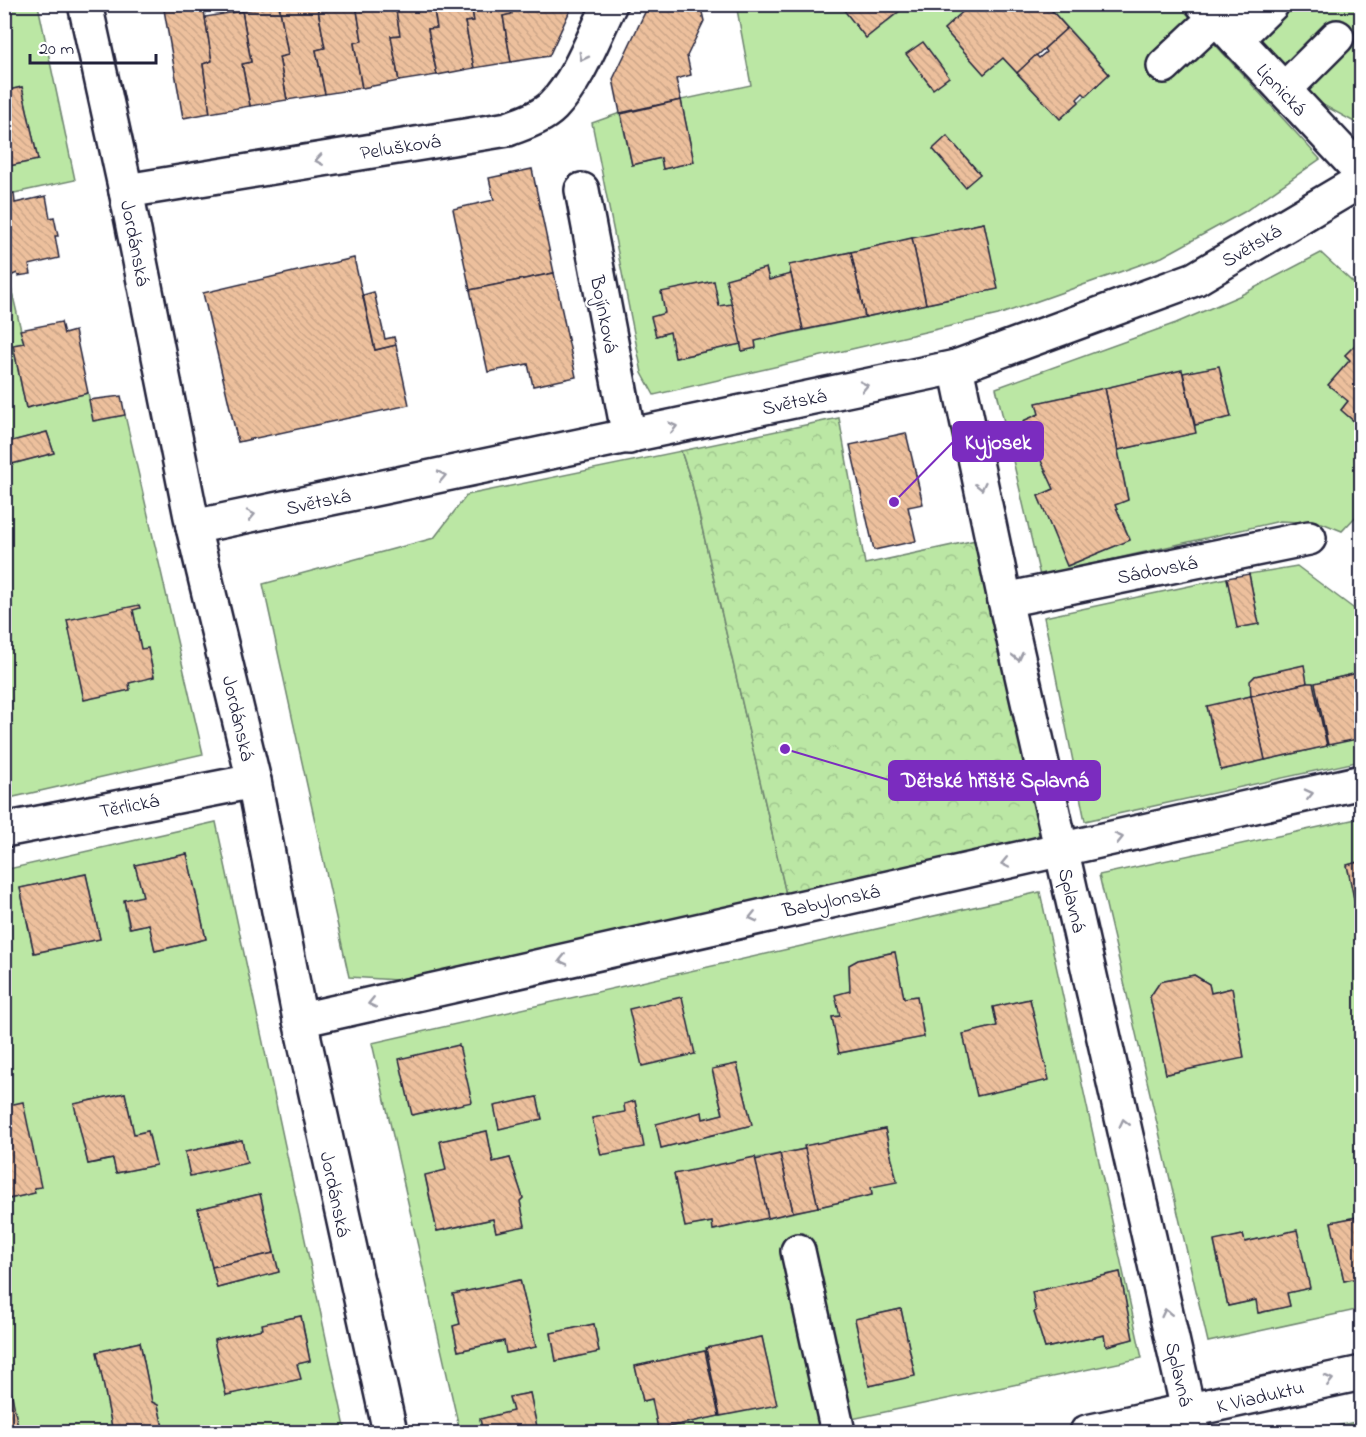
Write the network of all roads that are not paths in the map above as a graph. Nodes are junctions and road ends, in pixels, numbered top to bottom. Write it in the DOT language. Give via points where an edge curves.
graph roads {
  1 [pos="85,4"];
  2 [pos="610,4"];
  3 [pos="1272,4"];
  4 [pos="1221,17"];
  5 [pos="1337,38"];
  6 [pos="1164,66"];
  7 [pos="1284,90"];
  8 [pos="1362,173"];
  9 [pos="1362,180"];
  10 [pos="582,190"];
  11 [pos="126,191"];
  12 [pos="956,367"];
  13 [pos="628,437"];
  14 [pos="193,527"];
  15 [pos="1309,538"];
  16 [pos="1005,600"];
  17 [pos="254,781"];
  18 [pos="1362,782"];
  19 [pos="4,830"];
  20 [pos="1062,851"];
  21 [pos="300,1020"];
  22 [pos="798,1251"];
  23 [pos="1362,1373"];
  24 [pos="1191,1422"];
  25 [pos="390,1432"];
  26 [pos="838,1432"];
  27 [pos="1087,1432"];
  1 -- 11 [label="street, Jordánská"];
  2 -- 11 [label="street, Pelušková, one-way" via="569,85 552,107 532,120 508,129"];
  3 -- 4 [label="street"];
  4 -- 6 [label="street"];
  4 -- 7 [label="street, Lipnická"];
  5 -- 7 [label="street"];
  7 -- 8 [label="street, Lipnická"];
  9 -- 12 [label="street, Světská" via="1195,279"];
  10 -- 13 [label="street, Bojínková"];
  11 -- 14 [label="street, Jordánská"];
  13 -- 12 [label="street, Světská, one-way"];
  12 -- 16 [label="street, Splavná, one-way"];
  14 -- 13 [label="street, Světská, one-way"];
  14 -- 17 [label="street, Jordánská"];
  15 -- 16 [label="street, Sádovská"];
  16 -- 20 [label="street, Splavná, one-way"];
  17 -- 19 [label="street, Těrlická"];
  17 -- 21 [label="street, Jordánská"];
  20 -- 18 [label="street, Babylonská, one-way"];
  20 -- 21 [label="street, Babylonská, one-way"];
  24 -- 20 [label="street, Splavná, one-way"];
  21 -- 25 [label="street, Jordánská"];
  22 -- 26 [label="street"];
  24 -- 23 [label="street, K Viaduktu, one-way"];
  24 -- 27 [label="street, K Viaduktu"];
}
